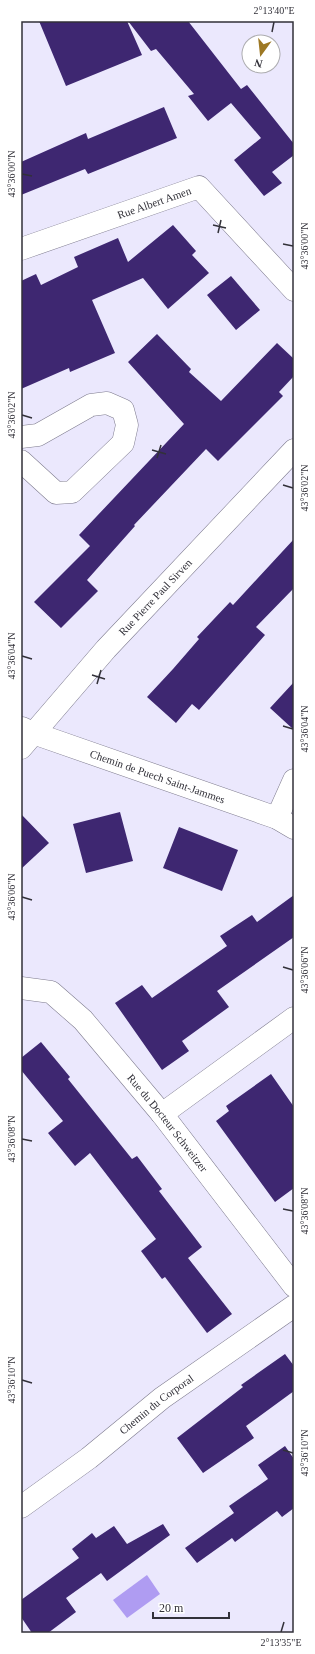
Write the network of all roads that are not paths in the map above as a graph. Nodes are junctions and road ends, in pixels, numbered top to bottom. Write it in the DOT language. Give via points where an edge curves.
graph roads {
  1 [pos="21,249"];
  2 [pos="294,290"];
  3 [pos="21,437"];
  4 [pos="294,450"];
  5 [pos="21,461"];
  6 [pos="25,736"];
  7 [pos="294,780"];
  8 [pos="286,823"];
  9 [pos="21,988"];
  10 [pos="294,1018"];
  11 [pos="162,1114"];
  12 [pos="294,1286"];
  13 [pos="294,1306"];
  14 [pos="21,1507"];
  1 -- 2 [label="street, Rue Albert Amen" via="199,187"];
  3 -- 5 [label="street" via="38,435 91,405 107,403 123,410 127,425 123,443 72,492 56,493"];
  4 -- 6 [label="street, Rue Pierre Paul Sirven"];
  6 -- 8 [label="street, Chemin de Puech Saint-Jammes"];
  7 -- 8 [label="street"];
  9 -- 11 [label="street, Rue du Docteur Schweitzer" via="51,992 83,1020"];
  10 -- 11 [label="street"];
  11 -- 12 [label="street, Rue du Docteur Schweitzer"];
  13 -- 14 [label="street, Chemin du Corporal" via="162,1398 89,1458"];
}
